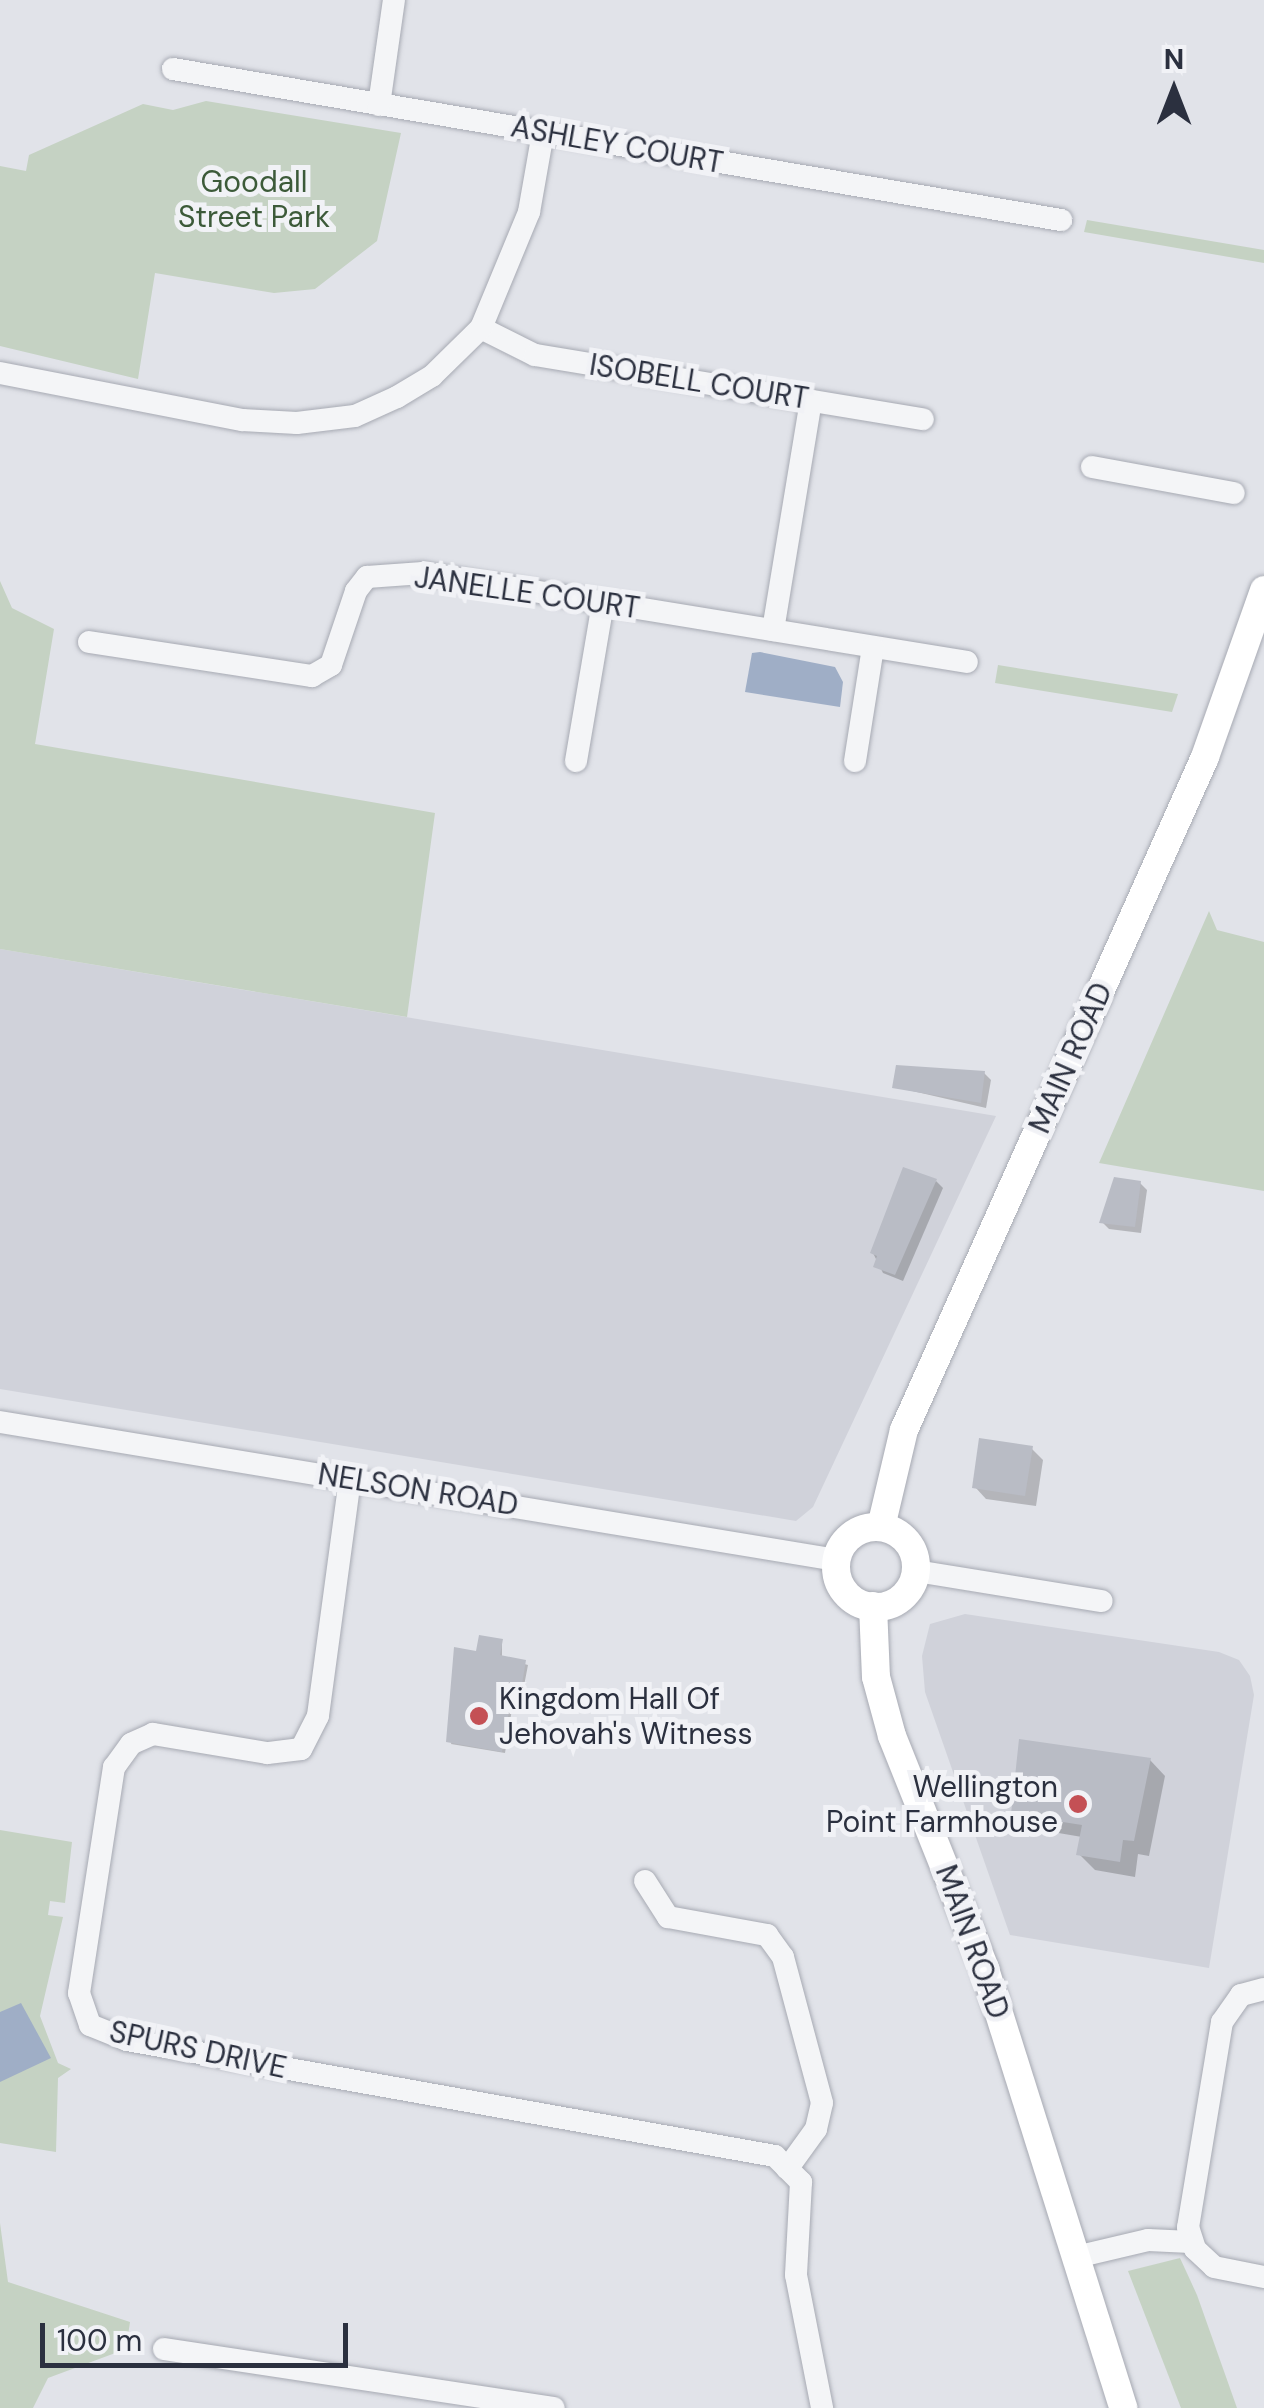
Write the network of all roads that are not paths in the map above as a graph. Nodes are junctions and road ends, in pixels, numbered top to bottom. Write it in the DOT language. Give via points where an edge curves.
graph roads {
  1 [pos="394,0"];
  2 [pos="172,69"];
  3 [pos="379,105"];
  4 [pos="542,133"];
  5 [pos="1061,220"];
  6 [pos="481,328"];
  7 [pos="0,373"];
  8 [pos="811,400"];
  9 [pos="923,419"];
  10 [pos="1092,466"];
  11 [pos="1234,493"];
  12 [pos="1264,590"];
  13 [pos="603,602"];
  14 [pos="773,630"];
  15 [pos="89,642"];
  16 [pos="872,647"];
  17 [pos="967,662"];
  18 [pos="576,762"];
  19 [pos="855,762"];
  20 [pos="0,1422"];
  21 [pos="350,1479"];
  22 [pos="881,1527"];
  23 [pos="836,1560"];
  24 [pos="916,1571"];
  25 [pos="1102,1600"];
  26 [pos="872,1606"];
  27 [pos="645,1881"];
  28 [pos="1264,1989"];
  29 [pos="787,2168"];
  30 [pos="1191,2242"];
  31 [pos="1080,2267"];
  32 [pos="1264,2278"];
  33 [pos="164,2349"];
  34 [pos="554,2408"];
  35 [pos="822,2408"];
  36 [pos="1123,2408"];
  37 [pos="1140,2408"];
  1 -- 3 [label="street"];
  2 -- 3 [label="street, ASHLEY COURT"];
  3 -- 4 [label="street, ASHLEY COURT"];
  4 -- 5 [label="street, ASHLEY COURT"];
  4 -- 6 [label="street" via="528,212"];
  6 -- 7 [label="street" via="432,376 397,397 354,416 297,423 242,420"];
  6 -- 8 [label="street, ISOBELL COURT" via="535,355"];
  8 -- 9 [label="street, ISOBELL COURT"];
  8 -- 14 [label="street"];
  10 -- 11 [label="street"];
  12 -- 22 [label="main road, MAIN ROAD" via="1205,757 904,1430"];
  13 -- 14 [label="street, JANELLE COURT"];
  13 -- 15 [label="street, JANELLE COURT" via="423,573 367,577 356,591 332,666 312,676"];
  13 -- 18 [label="street"];
  14 -- 16 [label="street, JANELLE COURT"];
  16 -- 17 [label="street, JANELLE COURT"];
  16 -- 19 [label="street"];
  20 -- 21 [label="street, NELSON ROAD"];
  21 -- 23 [label="street, NELSON ROAD"];
  21 -- 29 [label="street, SPURS DRIVE" via="318,1716 302,1748 267,1753 154,1734 131,1744 114,1766 78,1993 90,2026 127,2040 775,2156"];
  22 -- 23 [label="main road" via="857,1532"];
  22 -- 24 [label="main road" via="911,1548"];
  23 -- 26 [label="main road" via="848,1596"];
  24 -- 25 [label="street"];
  24 -- 26 [label="main road" via="906,1594"];
  26 -- 31 [label="main road, MAIN ROAD" via="876,1677 892,1736 986,1968"];
  27 -- 29 [label="street" via="668,1917 767,1935 783,1958 822,2103 816,2129"];
  28 -- 30 [label="street" via="1241,1995 1222,2022"];
  29 -- 35 [label="street" via="801,2182 796,2275"];
  30 -- 31 [label="street" via="1148,2240"];
  30 -- 32 [label="street" via="1214,2267"];
  31 -- 36 [label="main road, MAIN ROAD"];
  31 -- 37 [label="main road, MAIN ROAD"];
  33 -- 34 [label="street"];
}
